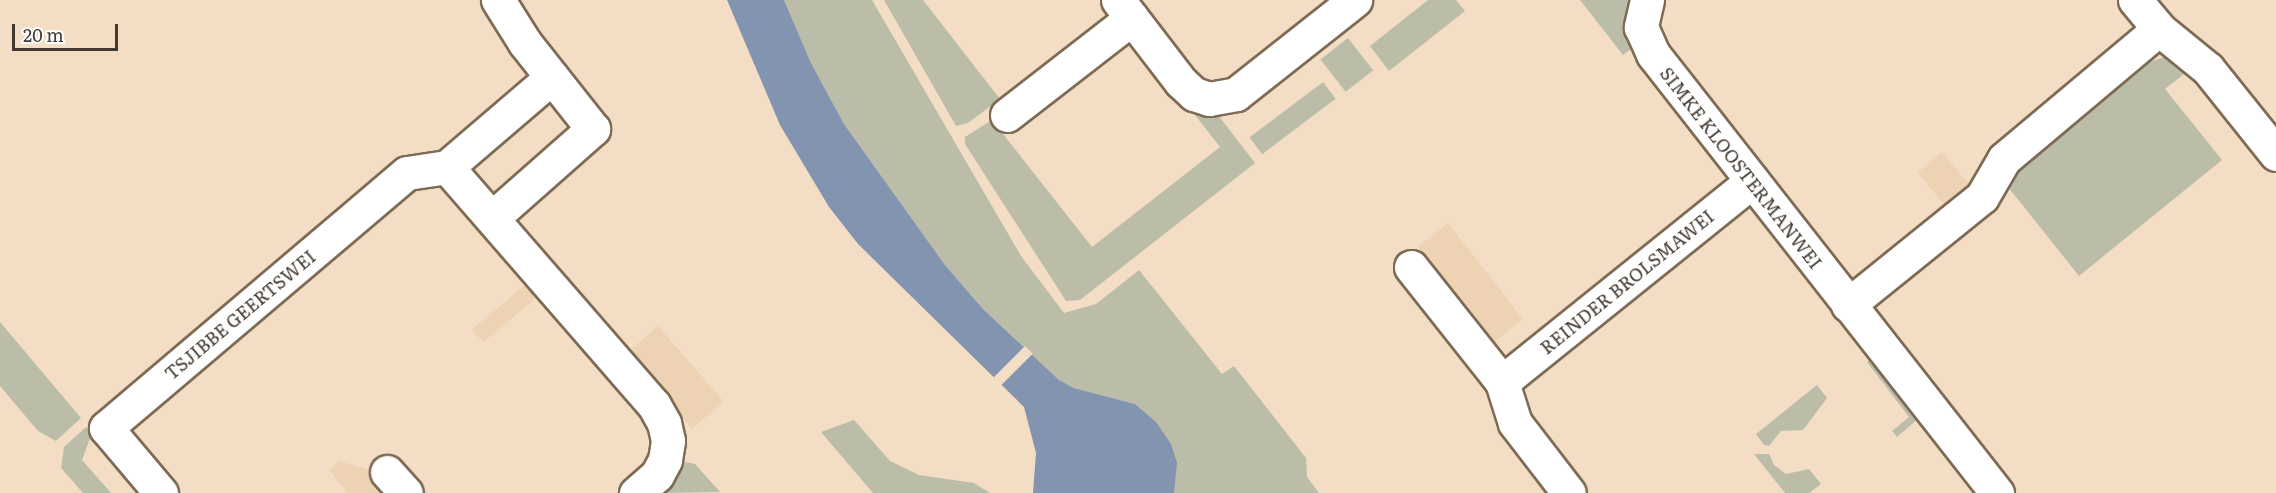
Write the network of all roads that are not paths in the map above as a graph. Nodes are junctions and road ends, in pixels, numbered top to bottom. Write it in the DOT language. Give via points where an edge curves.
graph roads {
  1 [pos="498,0"];
  2 [pos="1355,0"];
  3 [pos="2135,0"];
  4 [pos="1124,9"];
  5 [pos="1644,14"];
  6 [pos="2159,29"];
  7 [pos="552,77"];
  8 [pos="1007,115"];
  9 [pos="2276,154"];
  10 [pos="447,167"];
  11 [pos="1752,182"];
  12 [pos="492,218"];
  13 [pos="1411,267"];
  14 [pos="1848,305"];
  15 [pos="1502,382"];
  16 [pos="161,493"];
  17 [pos="636,493"];
  18 [pos="1569,493"];
  19 [pos="1997,493"];
  1 -- 7 [label="street"];
  2 -- 4 [label="street" via="1236,94 1224,98 1194,94"];
  3 -- 6 [label="street"];
  4 -- 8 [label="street"];
  5 -- 11 [label="street, SIMKE KLOOSTERMANWEI" via="1653,54"];
  6 -- 9 [label="street" via="2208,69"];
  6 -- 14 [label="street" via="2004,159 1982,197"];
  7 -- 10 [label="street"];
  7 -- 12 [label="street" via="593,129"];
  10 -- 12 [label="street"];
  10 -- 16 [label="street, TSJIBBE GEERTSWEI" via="407,173 106,428"];
  11 -- 14 [label="street, SIMKE KLOOSTERMANWEI"];
  11 -- 15 [label="street, REINDER BROLSMAWEI"];
  12 -- 17 [label="street" via="654,405 664,423 668,441 665,460 657,475"];
  13 -- 15 [label="street"];
  14 -- 19 [label="street, SIMKE KLOOSTERMANWEI"];
  15 -- 18 [label="street" via="1515,423"];
}
